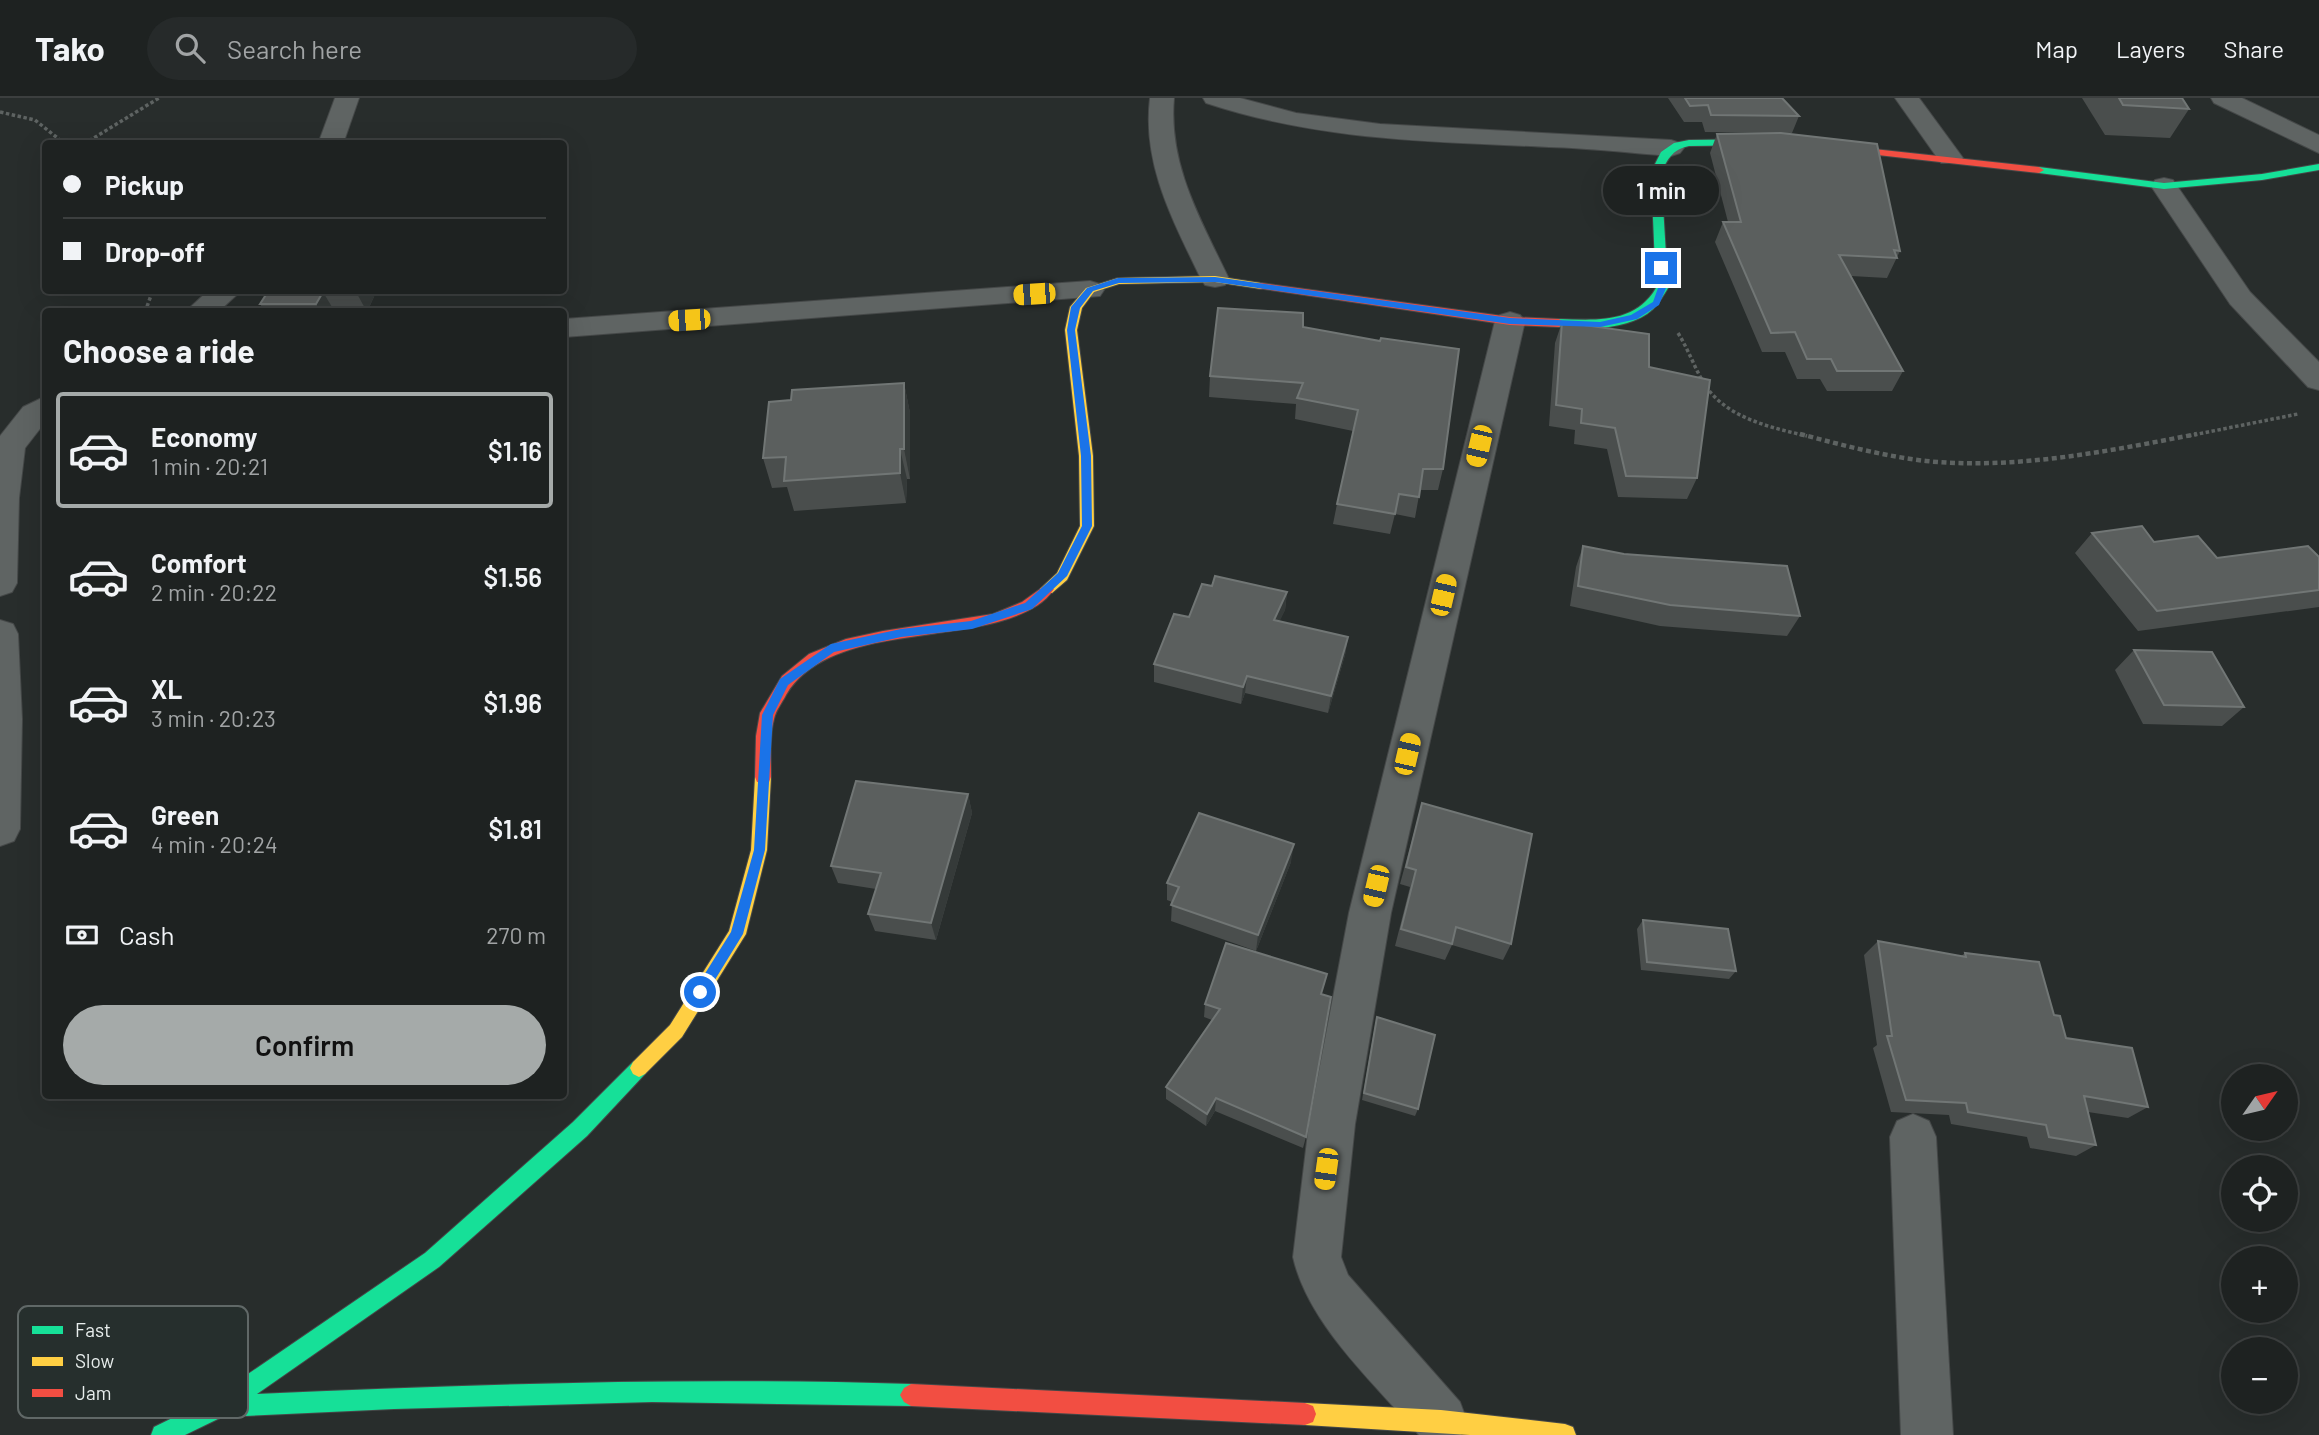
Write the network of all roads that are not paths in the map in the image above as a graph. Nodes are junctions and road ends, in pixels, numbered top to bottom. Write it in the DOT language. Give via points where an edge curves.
graph roads {
  1 [pos="347,98"];
  2 [pos="1162,98"];
  3 [pos="1215,98"];
  4 [pos="1907,98"];
  5 [pos="2222,98"];
  6 [pos="331,140"];
  7 [pos="1787,144"];
  8 [pos="2319,145"];
  9 [pos="1814,146"];
  10 [pos="1671,148"];
  11 [pos="1950,158"];
  12 [pos="2319,167"];
  13 [pos="2164,186"];
  14 [pos="1215,279"];
  15 [pos="1090,290"];
  16 [pos="223,294"];
  17 [pos="204,308"];
  18 [pos="1510,321"];
  19 [pos="567,328"];
  20 [pos="2319,380"];
  21 [pos="42,409"];
  22 [pos="0,583"];
  23 [pos="0,634"];
  24 [pos="0,829"];
  25 [pos="1913,1137"];
  26 [pos="248,1387"];
  27 [pos="248,1405"];
  28 [pos="197,1418"];
  29 [pos="1441,1421"];
  30 [pos="162,1435"];
  31 [pos="1565,1435"];
  32 [pos="1927,1435"];
  1 -- 6 [label="street"];
  2 -- 14 [label="street" via="1158,116 1165,166"];
  3 -- 10 [label="street" via="1309,121 1404,136 1549,139"];
  4 -- 11 [label="street"];
  5 -- 8 [label="street"];
  7 -- 10 [label="street"];
  9 -- 11 [label="street"];
  10 -- 18 [label="street" via="1656,172 1662,288 1656,303 1634,317 1600,324"];
  11 -- 13 [label="street"];
  12 -- 13 [label="street"];
  13 -- 20 [label="street" via="2240,298"];
  14 -- 15 [label="street" via="1118,281"];
  14 -- 18 [label="street"];
  15 -- 19 [label="street"];
  15 -- 26 [label="street" via="1076,307 1071,330 1086,456 1087,526 1062,576 1028,606 972,625 901,633 831,648 784,682 767,715 760,850 737,934 676,1031 580,1129 432,1260"];
  16 -- 17 [label="street"];
  18 -- 29 [label="street" via="1370,913 1332,1124 1317,1257 1330,1293"];
  21 -- 22 [label="street" via="9,446"];
  23 -- 24 [label="street"];
  25 -- 32 [label="street"];
  27 -- 29 [label="street" via="786,1389"];
  28 -- 30 [label="street"];
  29 -- 31 [label="street"];
}
